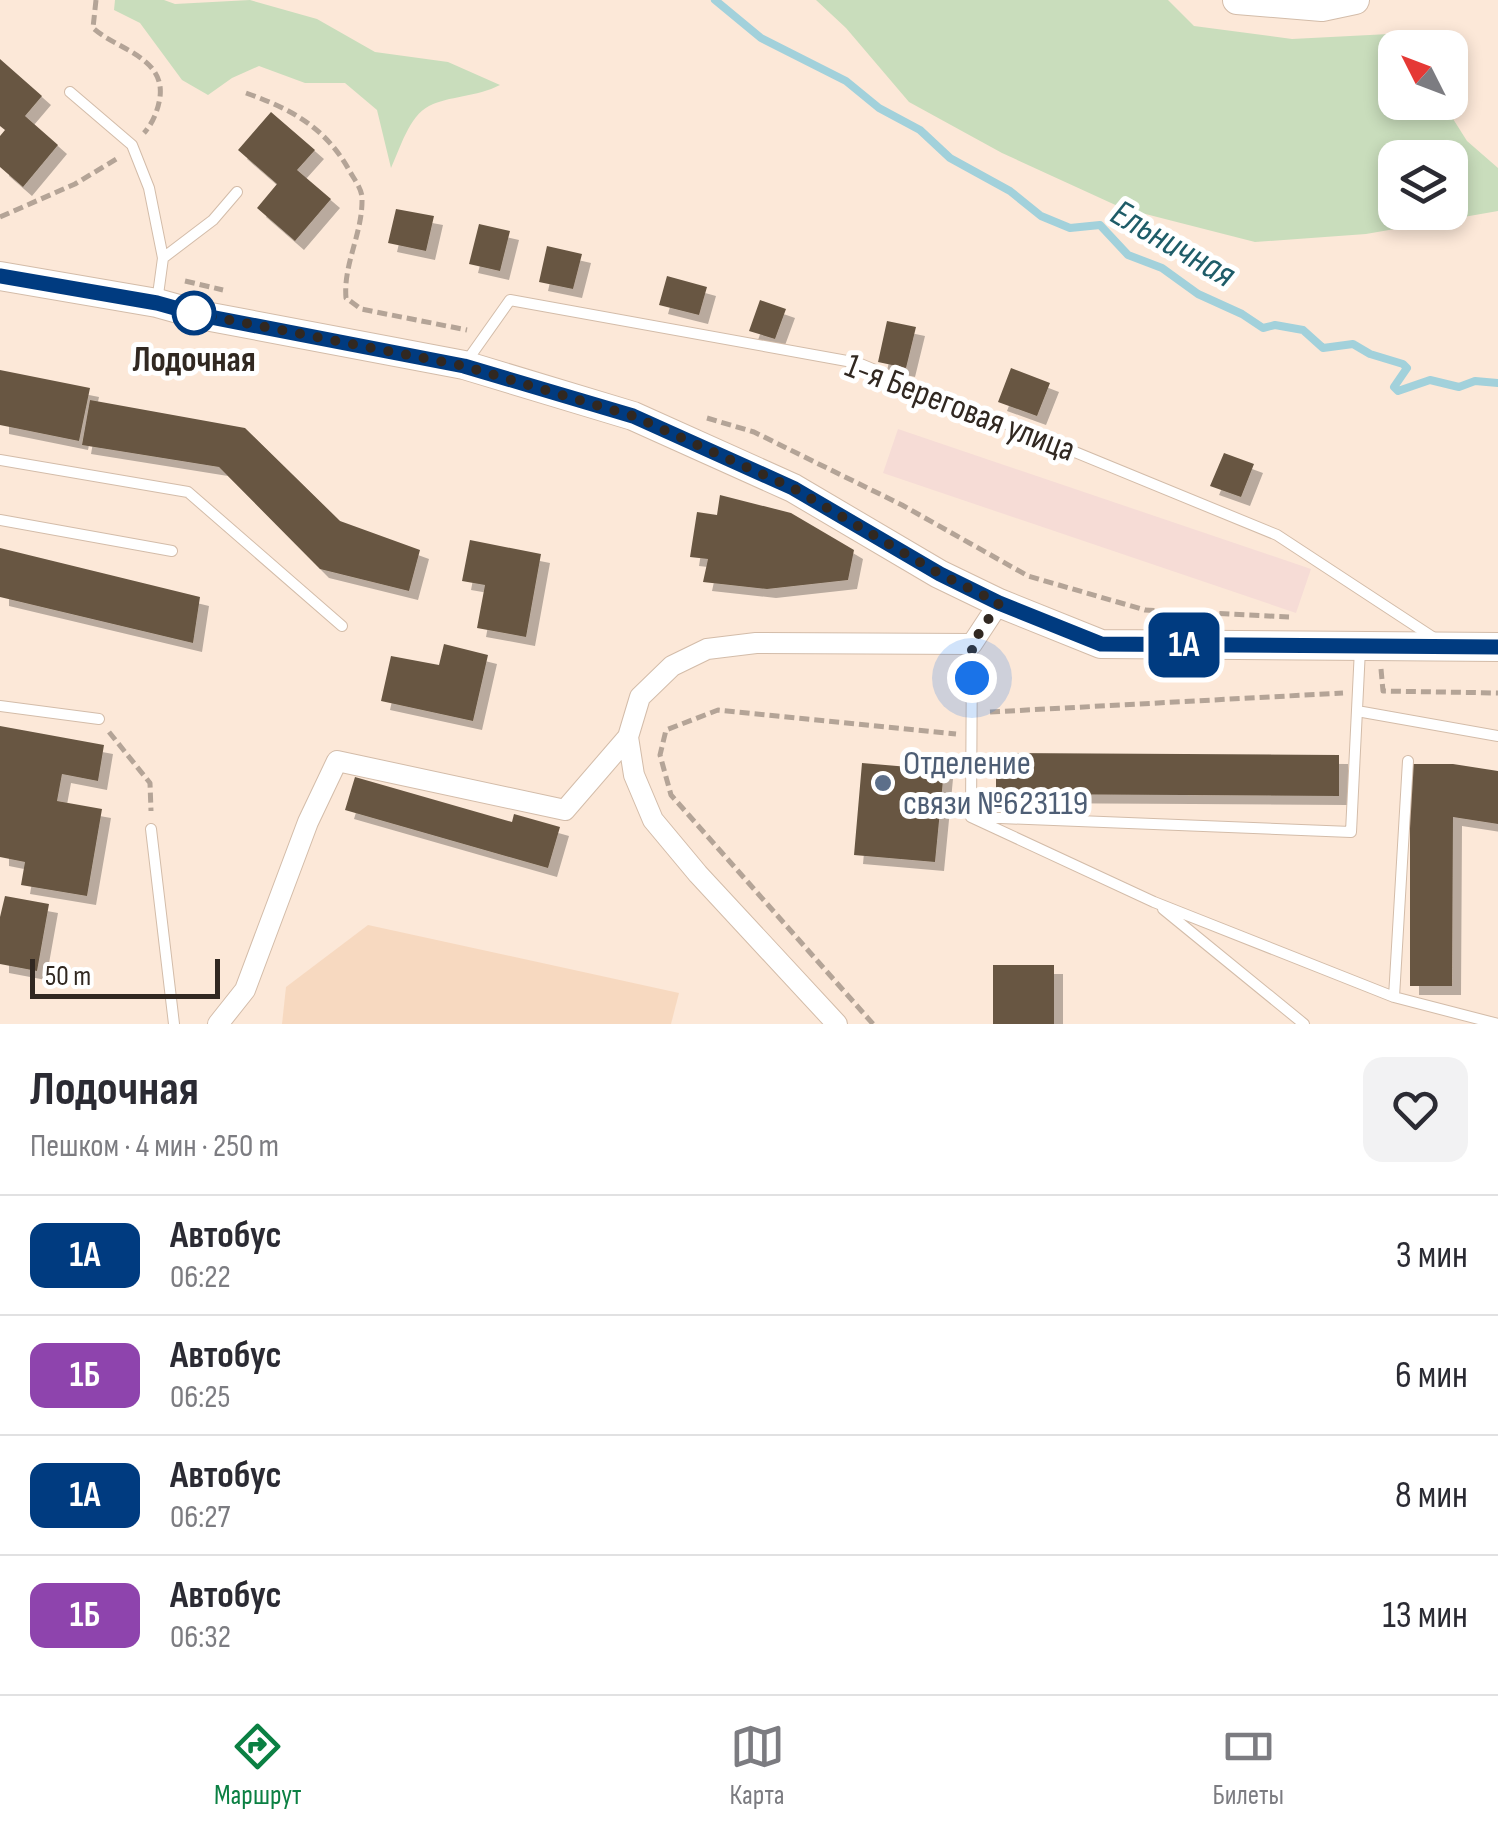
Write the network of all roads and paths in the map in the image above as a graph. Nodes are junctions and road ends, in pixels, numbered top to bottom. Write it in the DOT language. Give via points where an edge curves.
graph roads {
  1 [pos="96,0"];
  2 [pos="1237,0"];
  3 [pos="1355,0"];
  4 [pos="70,92"];
  5 [pos="246,93"];
  6 [pos="132,145"];
  7 [pos="237,192"];
  8 [pos="0,216"];
  9 [pos="164,258"];
  10 [pos="0,276"];
  11 [pos="157,303"];
  12 [pos="483,338"];
  13 [pos="464,366"];
  14 [pos="0,460"];
  15 [pos="0,520"];
  16 [pos="172,551"];
  17 [pos="999,603"];
  18 [pos="342,626"];
  19 [pos="972,644"];
  20 [pos="1360,646"];
  21 [pos="1447,646"];
  22 [pos="1498,647"];
  23 [pos="1383,691"];
  24 [pos="1358,692"];
  25 [pos="0,706"];
  26 [pos="1357,711"];
  27 [pos="972,713"];
  28 [pos="99,719"];
  29 [pos="972,736"];
  30 [pos="1498,736"];
  31 [pos="628,737"];
  32 [pos="1408,760"];
  33 [pos="971,817"];
  34 [pos="151,829"];
  35 [pos="1154,902"];
  36 [pos="1394,997"];
  37 [pos="174,1024"];
  38 [pos="218,1024"];
  39 [pos="837,1024"];
  40 [pos="872,1024"];
  41 [pos="1304,1024"];
  42 [pos="1498,1024"];
  1 -- 6 [label="path" via="93,28 152,66 161,86 149,127"];
  2 -- 3 [label="main road" via="1322,7"];
  4 -- 6 [label="lane"];
  5 -- 12 [label="path" via="287,107 324,136 363,194 346,298 361,310 463,327"];
  6 -- 8 [label="path" via="75,184"];
  6 -- 9 [label="lane"];
  7 -- 9 [label="lane"];
  9 -- 11 [label="lane"];
  10 -- 11 [label="main road"];
  11 -- 13 [label="main road"];
  12 -- 13 [label="lane, 1-я Береговая улица"];
  12 -- 21 [label="lane, 1-я Береговая улица" via="510,300 858,363 1276,535"];
  13 -- 17 [label="main road" via="633,416 793,488"];
  14 -- 18 [label="lane" via="188,492"];
  15 -- 16 [label="lane"];
  17 -- 19 [label="street"];
  17 -- 20 [label="main road" via="1101,644"];
  19 -- 27 [label="lane"];
  19 -- 31 [label="street" via="756,642 707,649 672,666 640,697"];
  20 -- 21 [label="main road"];
  20 -- 24 [label="lane"];
  21 -- 22 [label="main road"];
  23 -- 24 [label="path"];
  24 -- 26 [label="lane"];
  24 -- 27 [label="path"];
  25 -- 28 [label="lane"];
  26 -- 30 [label="lane"];
  26 -- 33 [label="lane" via="1350,832"];
  27 -- 29 [label="lane"];
  28 -- 34 [label="path" via="150,784"];
  29 -- 33 [label="lane"];
  29 -- 40 [label="path" via="718,710 666,730 660,755 671,795"];
  31 -- 38 [label="street" via="566,810 336,761 245,990"];
  31 -- 39 [label="street" via="653,820"];
  32 -- 36 [label="lane"];
  33 -- 35 [label="lane"];
  34 -- 37 [label="lane"];
  35 -- 36 [label="lane"];
  35 -- 41 [label="lane"];
  36 -- 42 [label="lane"];
}
